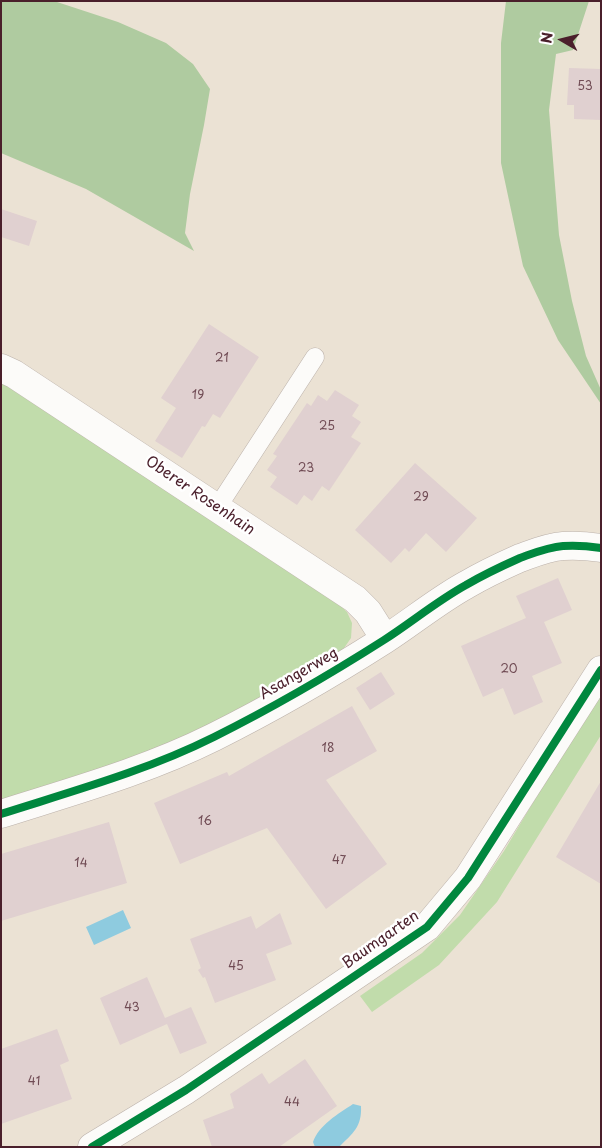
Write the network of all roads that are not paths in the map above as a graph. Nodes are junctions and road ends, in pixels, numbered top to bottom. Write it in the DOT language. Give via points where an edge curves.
graph roads {
  1 [pos="315,357"];
  2 [pos="1,368"];
  3 [pos="217,508"];
  4 [pos="601,548"];
  5 [pos="385,640"];
  6 [pos="601,670"];
  7 [pos="1,814"];
  8 [pos="92,1147"];
  1 -- 3 [label="lane"];
  2 -- 3 [label="street, Oberer Rosenhain"];
  3 -- 5 [label="street, Oberer Rosenhain" via="355,599 368,612"];
  4 -- 5 [label="street, Asangerweg" via="562,546 539,550 506,564 465,586"];
  5 -- 7 [label="street, Asangerweg" via="214,737 123,775"];
  6 -- 8 [label="street, Baumgarten" via="468,878 427,927 186,1090"];
}
